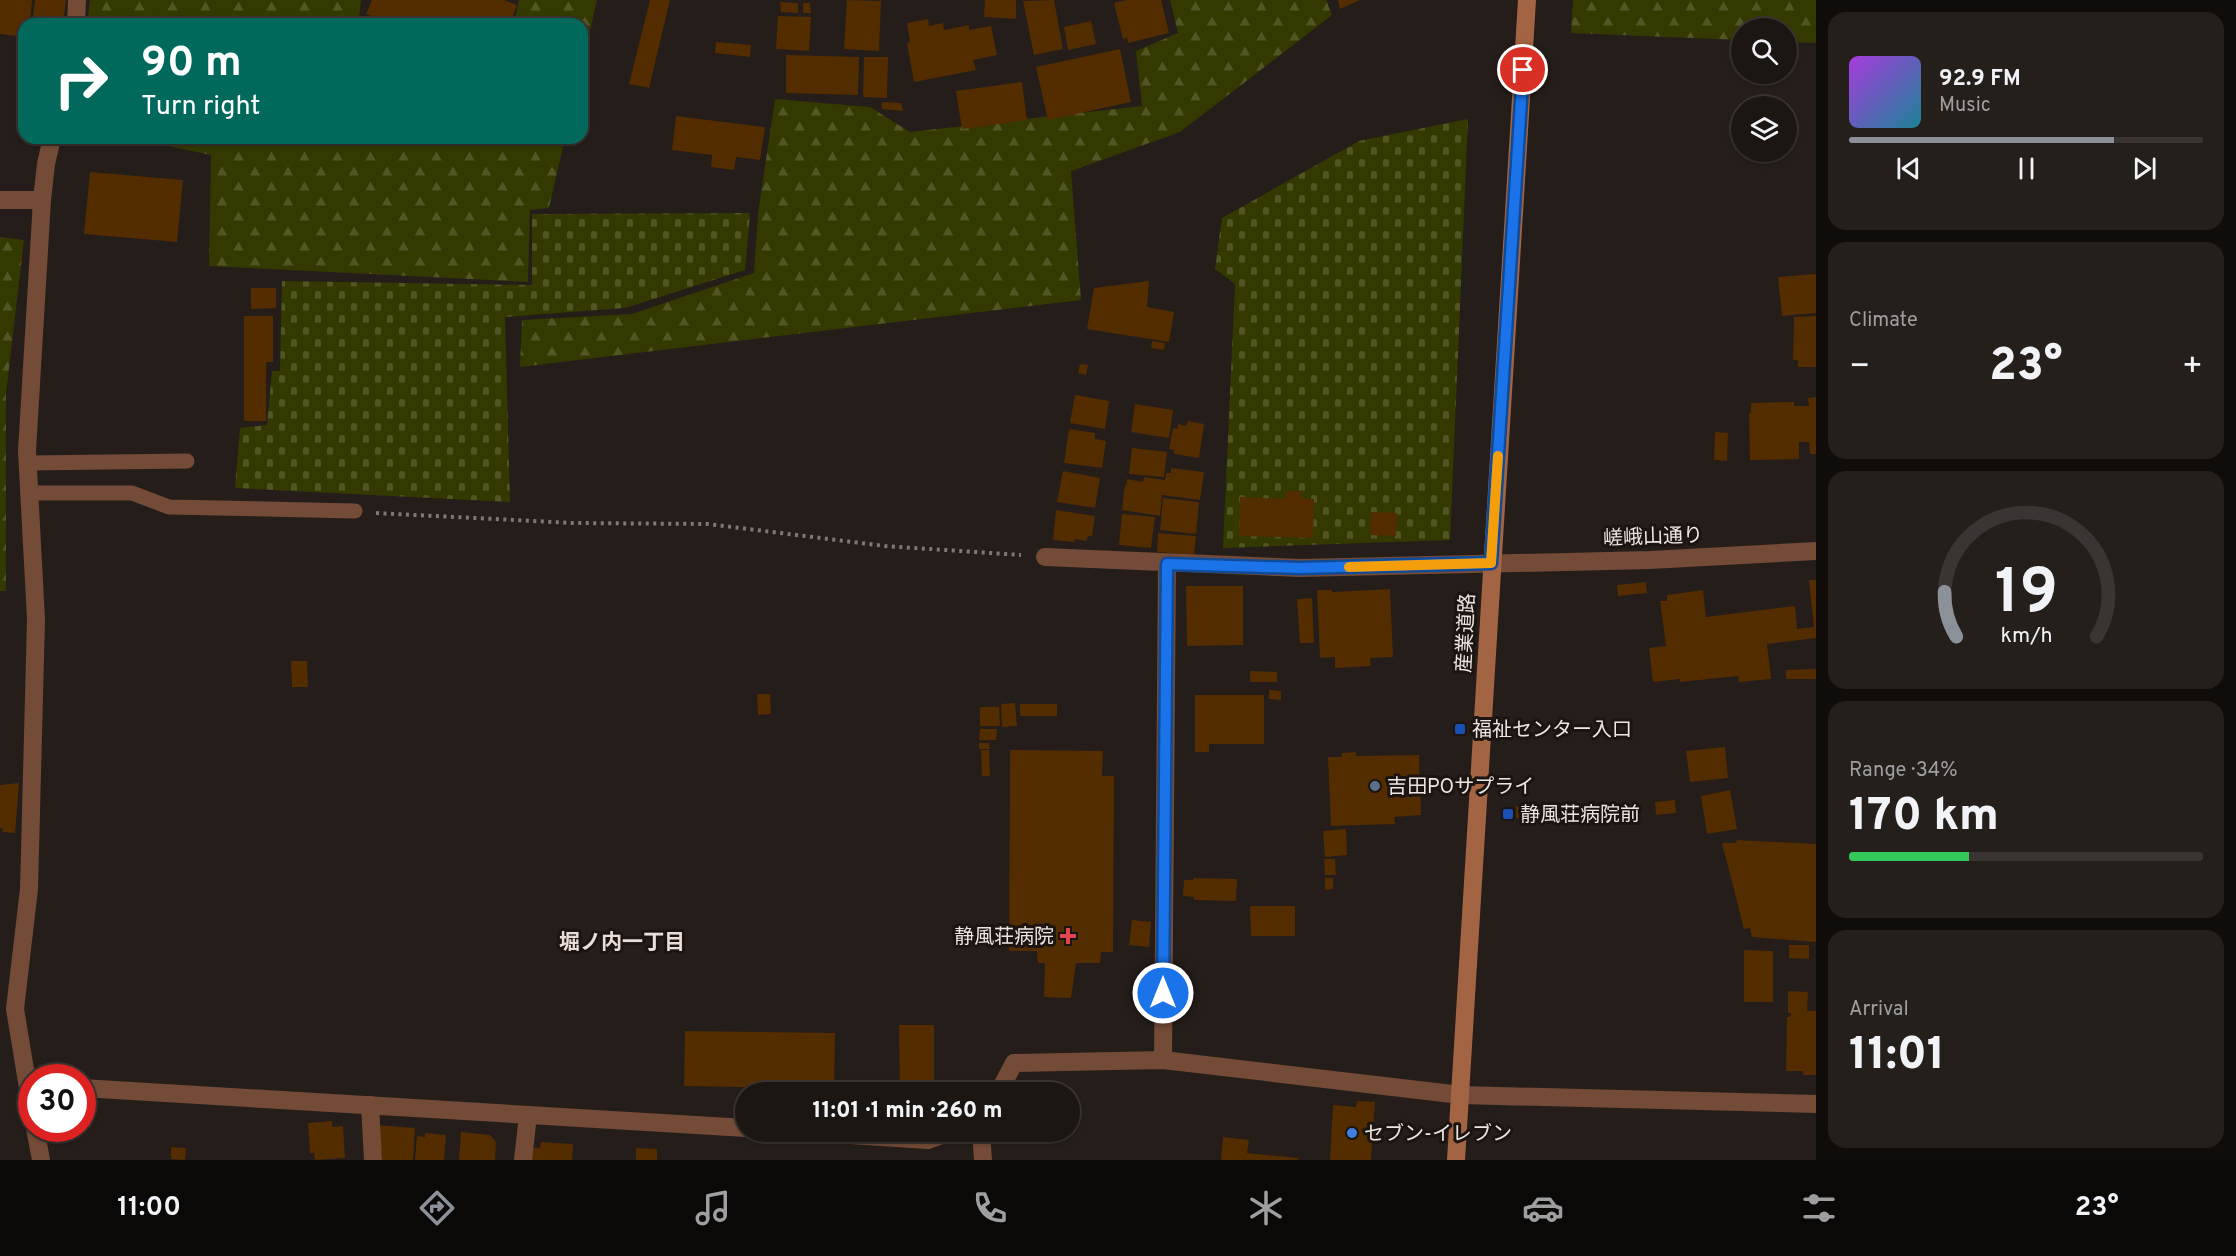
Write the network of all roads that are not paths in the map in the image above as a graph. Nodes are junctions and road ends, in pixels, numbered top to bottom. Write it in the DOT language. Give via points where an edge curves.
graph roads {
  1 [pos="77,0"];
  2 [pos="1527,0"];
  3 [pos="76,18"];
  4 [pos="51,144"];
  5 [pos="0,200"];
  6 [pos="42,200"];
  7 [pos="187,461"];
  8 [pos="28,463"];
  9 [pos="29,494"];
  10 [pos="355,512"];
  11 [pos="1816,551"];
  12 [pos="1046,557"];
  13 [pos="1491,563"];
  14 [pos="1167,564"];
  15 [pos="1163,1060"];
  16 [pos="25,1064"];
  17 [pos="1004,1082"];
  18 [pos="96,1089"];
  19 [pos="1461,1095"];
  20 [pos="1816,1104"];
  21 [pos="370,1105"];
  22 [pos="528,1115"];
  23 [pos="735,1127"];
  24 [pos="38,1142"];
  25 [pos="982,1142"];
  26 [pos="41,1160"];
  27 [pos="373,1160"];
  28 [pos="523,1160"];
  29 [pos="983,1160"];
  30 [pos="1456,1160"];
  1 -- 3 [label="street"];
  2 -- 13 [label="street, 産業道路"];
  4 -- 6 [label="street"];
  5 -- 6 [label="street"];
  6 -- 8 [label="street"];
  7 -- 8 [label="lane"];
  8 -- 9 [label="street"];
  9 -- 10 [label="lane" via="132,494 169,507"];
  9 -- 16 [label="street" via="36,619 29,889 15,1009"];
  11 -- 13 [label="street, 嵯峨山通り"];
  12 -- 14 [label="street, 嵯峨山通り"];
  13 -- 14 [label="street, 嵯峨山通り" via="1300,568"];
  13 -- 19 [label="street, 産業道路"];
  14 -- 15 [label="street"];
  15 -- 17 [label="street" via="1014,1063"];
  15 -- 19 [label="street"];
  18 -- 21 [label="street"];
  19 -- 20 [label="street"];
  19 -- 30 [label="street, 産業道路"];
  21 -- 22 [label="street"];
  21 -- 27 [label="street"];
  22 -- 23 [label="street"];
  22 -- 28 [label="street"];
  24 -- 26 [label="street"];
  25 -- 29 [label="street"];
}
